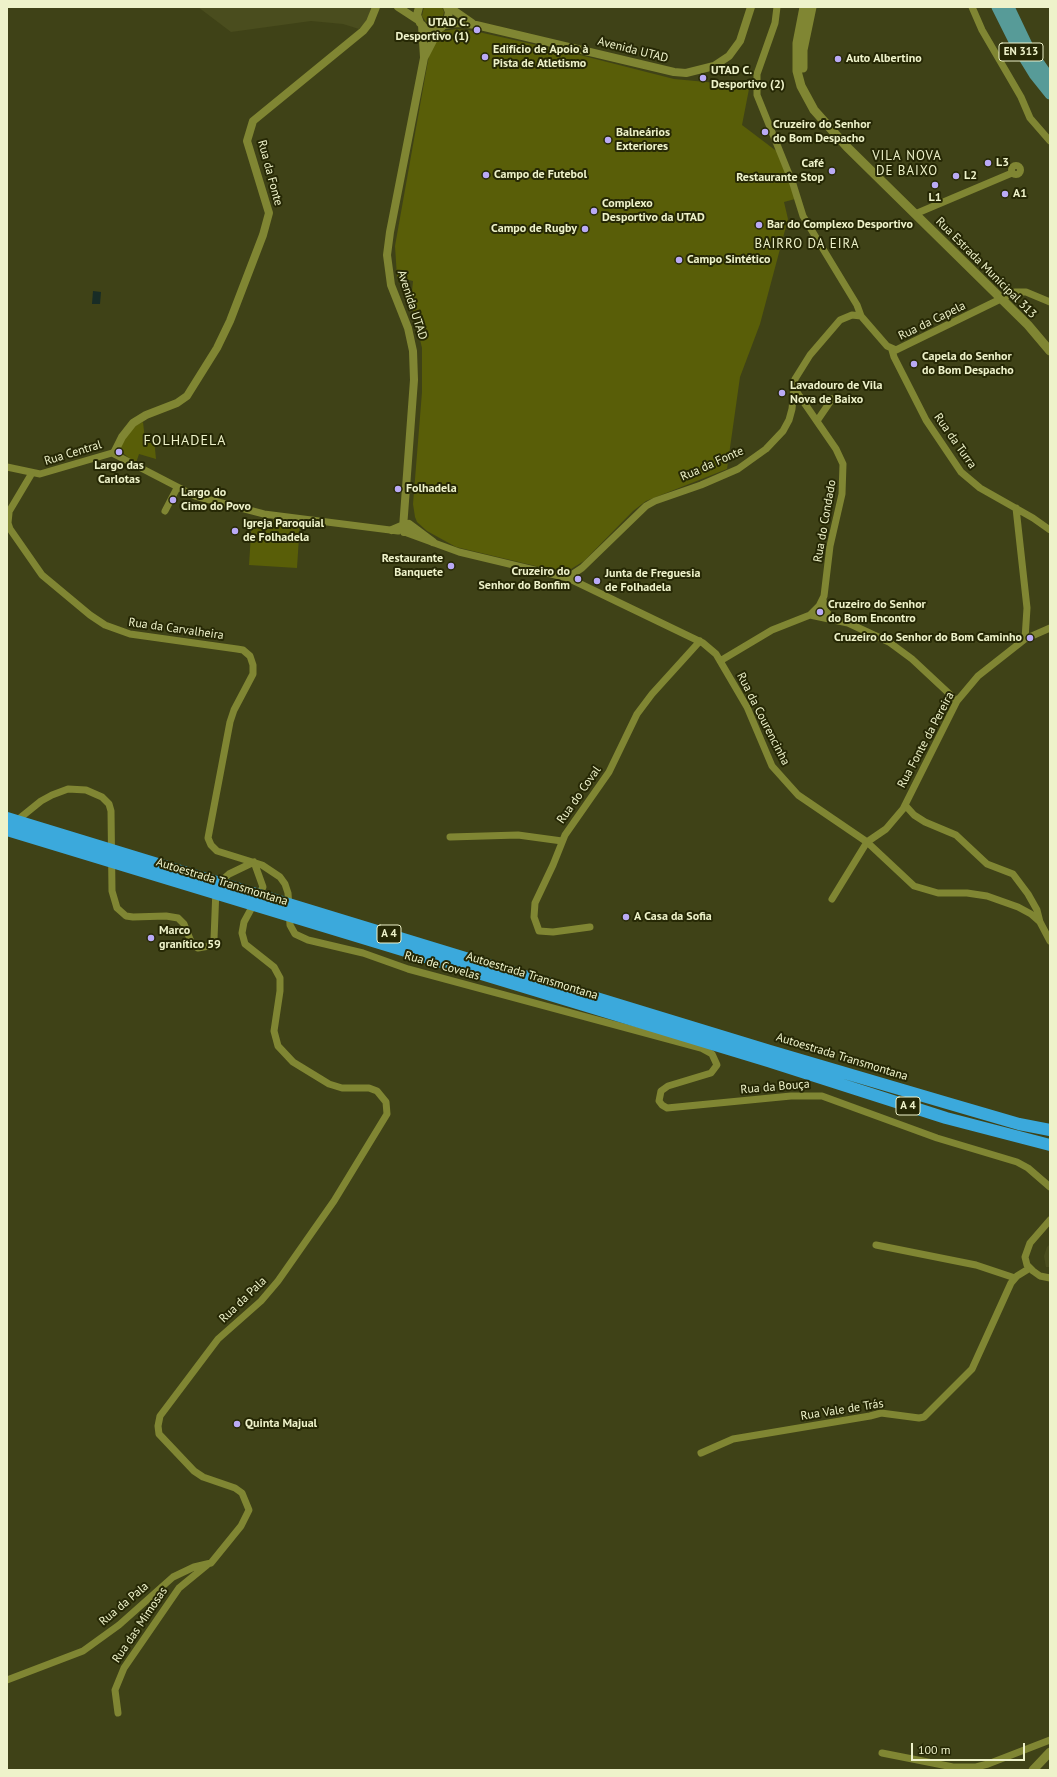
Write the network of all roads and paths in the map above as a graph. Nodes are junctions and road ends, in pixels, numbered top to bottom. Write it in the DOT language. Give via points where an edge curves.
graph roads {
  1 [pos="376,7"];
  2 [pos="398,7"];
  3 [pos="419,7"];
  4 [pos="448,7"];
  5 [pos="751,7"];
  6 [pos="777,7"];
  7 [pos="804,7"];
  8 [pos="812,7"];
  9 [pos="972,7"];
  10 [pos="997,7"];
  11 [pos="1009,7"];
  12 [pos="420,22"];
  13 [pos="476,25"];
  14 [pos="442,27"];
  15 [pos="424,58"];
  16 [pos="1050,79"];
  17 [pos="1050,94"];
  18 [pos="807,97"];
  19 [pos="1050,141"];
  20 [pos="1012,172"];
  21 [pos="915,214"];
  22 [pos="1002,300"];
  23 [pos="1050,302"];
  24 [pos="861,316"];
  25 [pos="892,350"];
  26 [pos="1050,351"];
  27 [pos="794,388"];
  28 [pos="832,399"];
  29 [pos="817,421"];
  30 [pos="114,453"];
  31 [pos="7,467"];
  32 [pos="32,473"];
  33 [pos="177,488"];
  34 [pos="1016,508"];
  35 [pos="165,511"];
  36 [pos="8,514"];
  37 [pos="406,529"];
  38 [pos="392,530"];
  39 [pos="1050,530"];
  40 [pos="433,542"];
  41 [pos="568,578"];
  42 [pos="823,600"];
  43 [pos="810,615"];
  44 [pos="833,618"];
  45 [pos="1050,628"];
  46 [pos="1025,639"];
  47 [pos="700,641"];
  48 [pos="230,648"];
  49 [pos="720,661"];
  50 [pos="957,701"];
  51 [pos="905,805"];
  52 [pos="7,818"];
  53 [pos="7,829"];
  54 [pos="450,837"];
  55 [pos="562,841"];
  56 [pos="867,842"];
  57 [pos="254,862"];
  58 [pos="832,899"];
  59 [pos="1040,922"];
  60 [pos="590,927"];
  61 [pos="1050,941"];
  62 [pos="699,1048"];
  63 [pos="769,1056"];
  64 [pos="1050,1130"];
  65 [pos="1050,1145"];
  66 [pos="1050,1186"];
  67 [pos="1050,1220"];
  68 [pos="876,1245"];
  69 [pos="1030,1268"];
  70 [pos="1015,1278"];
  71 [pos="1050,1278"];
  72 [pos="701,1453"];
  73 [pos="208,1564"];
  74 [pos="7,1680"];
  75 [pos="118,1713"];
  76 [pos="1050,1740"];
  77 [pos="1050,1752"];
  78 [pos="882,1753"];
  79 [pos="1033,1770"];
  1 -- 30 [label="street, Rua da Fonte" via="363,31 253,121 247,141 268,205 268,217 230,321 217,348 187,396 133,423"];
  2 -- 12 [label="street"];
  3 -- 12 [label="street, Avenida UTAD"];
  4 -- 13 [label="street, Avenida UTAD"];
  4 -- 14 [label="street, Avenida UTAD" via="448,17"];
  5 -- 13 [label="street, Avenida UTAD" via="742,37 729,56 714,66 686,73"];
  6 -- 24 [label="street, Rua da Capela" via="775,23 757,74 757,95 804,218 857,305"];
  7 -- 18 [label="main road, Rua Estrada Municipal 313" via="798,33 796,61 801,86"];
  8 -- 18 [label="main road, Rua Estrada Municipal 313" via="802,54"];
  9 -- 19 [label="street" via="1030,118"];
  10 -- 17 [label="main road, EN 313" via="1034,74"];
  11 -- 16 [label="main road, EN 313" via="1029,49"];
  12 -- 14 [label="street, Avenida UTAD" via="430,30"];
  12 -- 15 [label="street, Avenida UTAD"];
  13 -- 14 [label="street, Avenida UTAD" via="458,23"];
  14 -- 15 [label="street, Avenida UTAD"];
  15 -- 37 [label="street, Avenida UTAD" via="387,255 391,285 414,350"];
  18 -- 21 [label="main road, Rua Estrada Municipal 313" via="826,125"];
  20 -- 21 [label="street"];
  21 -- 22 [label="main road, Rua Estrada Municipal 313"];
  22 -- 23 [label="street, Rua da Capela" via="1010,294 1026,292"];
  22 -- 25 [label="street, Rua da Capela" via="905,347"];
  22 -- 26 [label="main road, Rua Estrada Municipal 313"];
  24 -- 25 [label="street, Rua da Capela"];
  24 -- 27 [label="street, Rua da Fonte" via="850,316 840,320 833,327 797,375"];
  25 -- 34 [label="street, Rua da Turra" via="926,420 962,472 980,488"];
  27 -- 29 [label="street, Rua do Condado"];
  27 -- 41 [label="street, Rua da Fonte" via="789,420 780,435 766,449 738,469 646,506 585,566"];
  28 -- 29 [label="street"];
  29 -- 42 [label="street, Rua do Condado" via="839,453 844,470"];
  30 -- 32 [label="street, Rua Central" via="43,473"];
  30 -- 33 [label="street, Rua Central"];
  31 -- 32 [label="street"];
  32 -- 36 [label="street"];
  33 -- 35 [label="street"];
  33 -- 38 [label="street" via="192,495 264,514"];
  34 -- 39 [label="street, Rua da Turra"];
  34 -- 46 [label="street" via="1027,608"];
  36 -- 48 [label="street, Rua da Carvalheira" via="10,530 42,575 105,625 130,634"];
  37 -- 38 [label="street"];
  37 -- 40 [label="street"];
  40 -- 41 [label="street, Rua da Courencinha" via="463,553"];
  41 -- 47 [label="street, Rua da Courencinha"];
  42 -- 43 [label="street"];
  42 -- 44 [label="street" via="825,610"];
  43 -- 44 [label="street"];
  43 -- 49 [label="street" via="772,630"];
  44 -- 50 [label="street" via="889,642 912,659"];
  45 -- 46 [label="street, Rua Fonte da Pereira"];
  46 -- 50 [label="street, Rua Fonte da Pereira" via="984,670"];
  47 -- 49 [label="street, Rua da Courencinha" via="713,651"];
  47 -- 55 [label="street, Rua do Coval" via="640,710 609,772"];
  48 -- 57 [label="street, Rua de Covelas" via="247,653 253,665 253,674 230,722 208,838 217,851"];
  49 -- 56 [label="street, Rua da Courencinha" via="749,711 769,760 777,772 809,803"];
  50 -- 51 [label="street, Rua Fonte da Pereira"];
  51 -- 56 [label="street, Rua Fonte da Pereira" via="886,829"];
  51 -- 59 [label="street" via="914,815 956,835 987,864 1013,874 1037,910"];
  52 -- 63 [label="highway, Autoestrada Transmontana / A 4"];
  53 -- 57 [label="street" via="52,795 68,789 95,793 108,804 111,812 112,891 117,908 126,916 178,918 184,924 192,944 202,949 209,946 214,939 216,889 220,882 229,874"];
  53 -- 63 [label="highway, Autoestrada Transmontana / A 4"];
  54 -- 55 [label="street" via="518,835"];
  55 -- 60 [label="street, Rua do Coval" via="535,903 536,927 542,932"];
  56 -- 58 [label="street"];
  56 -- 59 [label="street, Rua da Courencinha" via="914,886 938,892 987,896 1018,907 1032,914"];
  57 -- 62 [label="street, Rua de Covelas" via="270,869 283,880 288,893 290,928 303,938"];
  57 -- 73 [label="street, Rua da Pala" via="263,887 244,922 242,933 245,944 274,967 280,978 274,1031 278,1046 295,1063 329,1084 342,1088 369,1088 377,1091 385,1099 388,1109 384,1120 334,1201 278,1281 261,1301 218,1339 160,1416 159,1434 194,1470 203,1477 237,1488 248,1505 249,1512 241,1526 215,1559"];
  59 -- 61 [label="street"];
  62 -- 66 [label="street, Rua da Bouça" via="714,1056 717,1063 715,1070 709,1075 663,1089 659,1098 664,1107 802,1095 822,1096 937,1138 1017,1162"];
  63 -- 64 [label="highway, Autoestrada Transmontana / A 4"];
  63 -- 65 [label="highway, Autoestrada Transmontana / A 4" via="946,1118"];
  67 -- 69 [label="street" via="1026,1249 1025,1257"];
  68 -- 70 [label="street" via="976,1265"];
  69 -- 70 [label="street, Rua Vale de Trás"];
  69 -- 71 [label="street" via="1040,1276"];
  70 -- 72 [label="street, Rua Vale de Trás" via="1008,1288 972,1369 924,1417 881,1413 733,1439"];
  73 -- 74 [label="street, Rua da Pala" via="194,1567 173,1577 119,1625 83,1651"];
  73 -- 75 [label="street, Rua das Mimosas" via="179,1588 124,1668 115,1690"];
  76 -- 78 [label="street" via="972,1768 953,1767"];
  77 -- 79 [label="main road"];
}
